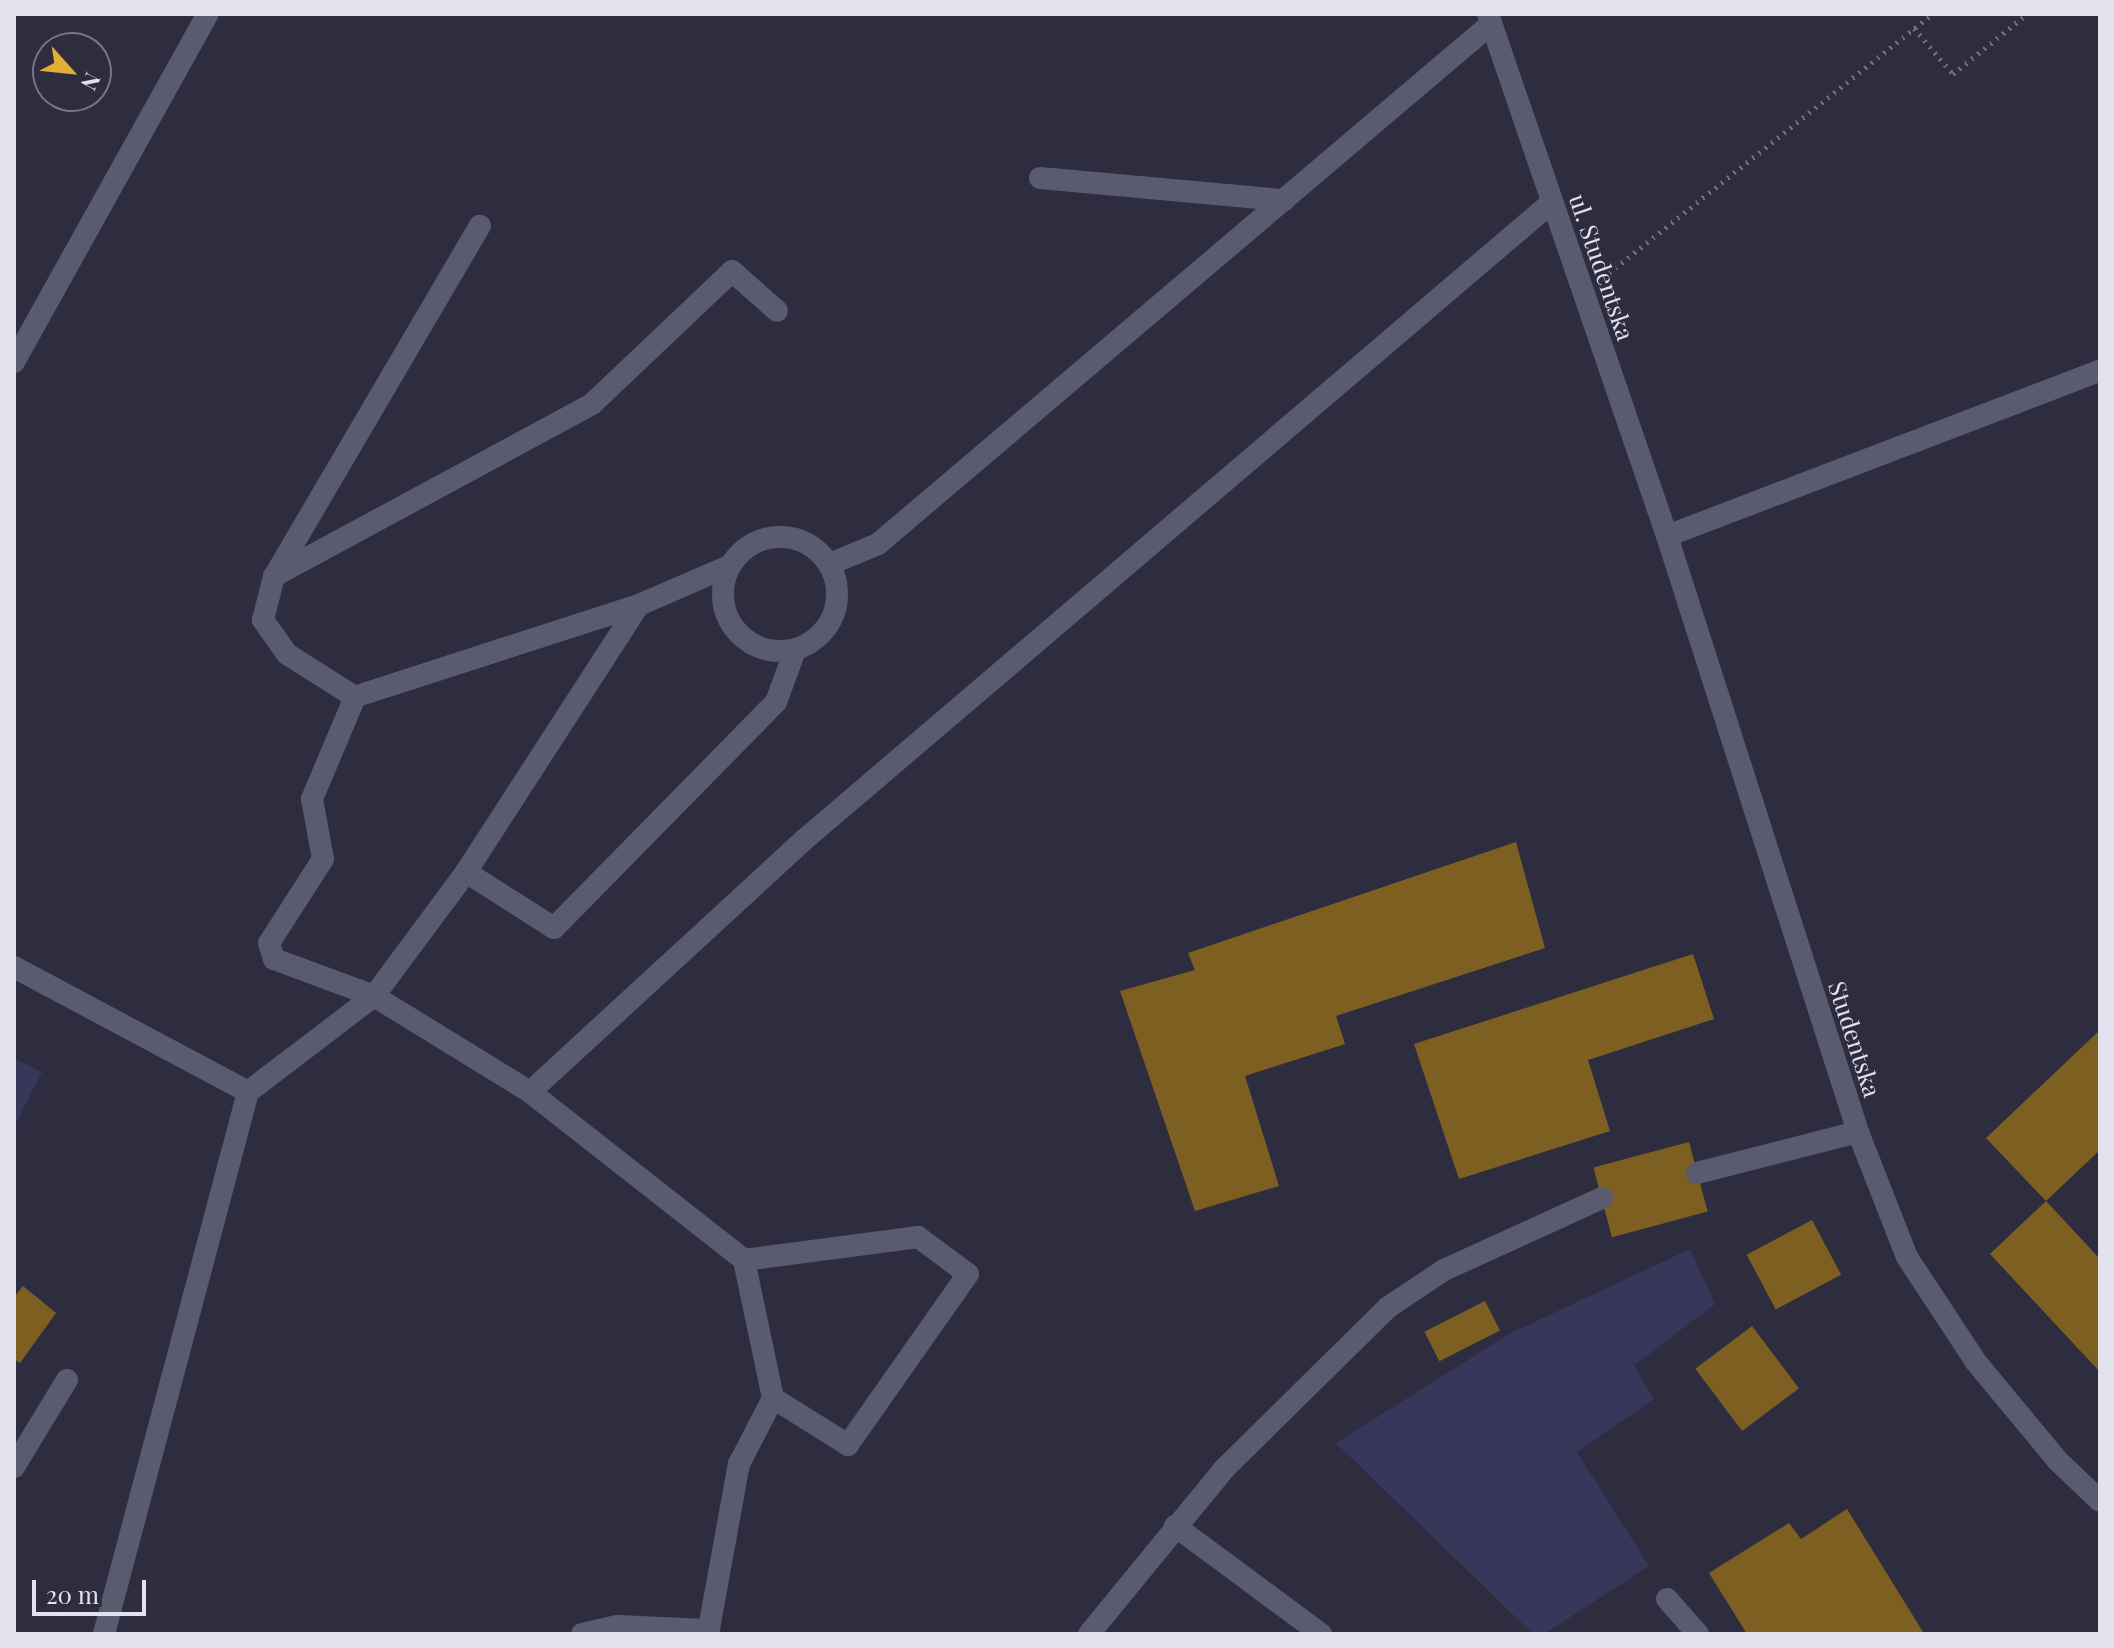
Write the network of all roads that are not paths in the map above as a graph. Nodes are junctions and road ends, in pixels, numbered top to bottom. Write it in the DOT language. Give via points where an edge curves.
graph roads {
  1 [pos="208,14"];
  2 [pos="1489,19"];
  3 [pos="1040,178"];
  4 [pos="1284,200"];
  5 [pos="1552,202"];
  6 [pos="480,226"];
  7 [pos="777,311"];
  8 [pos="14,362"];
  9 [pos="2100,371"];
  10 [pos="1667,536"];
  11 [pos="830,564"];
  12 [pos="729,566"];
  13 [pos="274,576"];
  14 [pos="639,605"];
  15 [pos="795,650"];
  16 [pos="355,697"];
  17 [pos="466,872"];
  18 [pos="14,967"];
  19 [pos="374,996"];
  20 [pos="248,1092"];
  21 [pos="530,1092"];
  22 [pos="1858,1132"];
  23 [pos="1697,1173"];
  24 [pos="1602,1198"];
  25 [pos="744,1260"];
  26 [pos="67,1380"];
  27 [pos="773,1398"];
  28 [pos="14,1467"];
  29 [pos="2100,1501"];
  30 [pos="1175,1526"];
  31 [pos="1667,1599"];
  32 [pos="708,1632"];
  33 [pos="104,1634"];
  34 [pos="582,1634"];
  35 [pos="1089,1634"];
  36 [pos="1321,1634"];
  37 [pos="1698,1634"];
  1 -- 8 [label="street"];
  2 -- 4 [label="street"];
  2 -- 5 [label="street, ul. Studentska"];
  3 -- 4 [label="street"];
  4 -- 11 [label="street" via="878,544"];
  5 -- 10 [label="street, ul. Studentska"];
  5 -- 21 [label="street" via="804,840"];
  6 -- 13 [label="street"];
  7 -- 13 [label="street" via="732,271 592,404"];
  9 -- 10 [label="street"];
  10 -- 22 [label="street, Studentska"];
  11 -- 12 [label="street" via="798,538 778,536 758,540"];
  11 -- 15 [label="street" via="838,585 830,623"];
  12 -- 14 [label="street"];
  12 -- 15 [label="street" via="722,595 729,622 748,642 766,650"];
  13 -- 16 [label="street" via="263,620 287,654"];
  14 -- 16 [label="street"];
  14 -- 17 [label="street"];
  15 -- 17 [label="street" via="776,702 554,928"];
  16 -- 19 [label="street" via="312,799 323,859 269,943 274,959"];
  17 -- 19 [label="street"];
  18 -- 20 [label="street"];
  19 -- 20 [label="street"];
  19 -- 21 [label="street"];
  20 -- 33 [label="street"];
  21 -- 25 [label="street"];
  22 -- 23 [label="street"];
  22 -- 29 [label="street, Studentska" via="1907,1257 1976,1362 2057,1460"];
  24 -- 30 [label="street" via="1444,1270 1387,1308 1283,1406"];
  25 -- 27 [label="street"];
  25 -- 27 [label="street" via="918,1237 968,1274 848,1445"];
  26 -- 28 [label="street"];
  27 -- 32 [label="street" via="739,1464"];
  30 -- 35 [label="street"];
  30 -- 36 [label="street"];
  31 -- 37 [label="street"];
  32 -- 34 [label="street" via="617,1626"];
}
